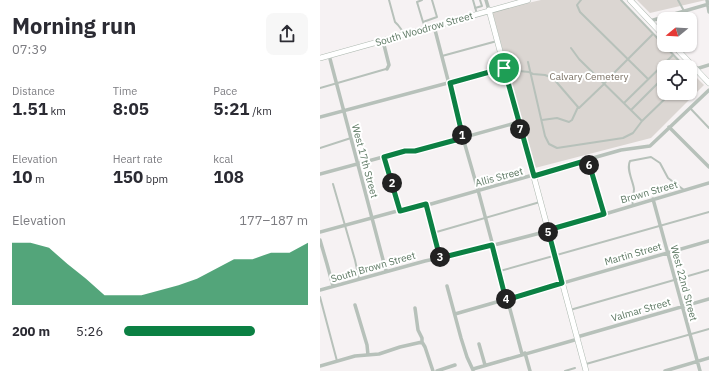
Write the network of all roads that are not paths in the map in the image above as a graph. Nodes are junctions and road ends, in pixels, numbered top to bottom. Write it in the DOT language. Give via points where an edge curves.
graph roads {
  1 [pos="389,0"];
  2 [pos="422,0"];
  3 [pos="432,0"];
  4 [pos="473,0"];
  5 [pos="480,0"];
  6 [pos="486,0"];
  7 [pos="528,0"];
  8 [pos="581,0"];
  9 [pos="621,0"];
  10 [pos="630,0"];
  11 [pos="678,0"];
  12 [pos="708,3"];
  13 [pos="475,8"];
  14 [pos="489,10"];
  15 [pos="684,11"];
  16 [pos="709,12"];
  17 [pos="477,14"];
  18 [pos="440,20"];
  19 [pos="650,21"];
  20 [pos="423,22"];
  21 [pos="434,26"];
  22 [pos="657,28"];
  23 [pos="425,29"];
  24 [pos="404,34"];
  25 [pos="653,34"];
  26 [pos="382,41"];
  27 [pos="497,41"];
  28 [pos="571,48"];
  29 [pos="680,52"];
  30 [pos="329,55"];
  31 [pos="673,55"];
  32 [pos="442,56"];
  33 [pos="320,58"];
  34 [pos="628,59"];
  35 [pos="678,60"];
  36 [pos="687,60"];
  37 [pos="528,62"];
  38 [pos="709,65"];
  39 [pos="504,68"];
  40 [pos="387,69"];
  41 [pos="697,69"];
  42 [pos="697,70"];
  43 [pos="529,72"];
  44 [pos="648,79"];
  45 [pos="337,83"];
  46 [pos="450,83"];
  47 [pos="604,83"];
  48 [pos="709,83"];
  49 [pos="657,84"];
  50 [pos="320,88"];
  51 [pos="709,90"];
  52 [pos="664,100"];
  53 [pos="624,103"];
  54 [pos="578,108"];
  55 [pos="689,108"];
  56 [pos="630,110"];
  57 [pos="344,111"];
  58 [pos="320,117"];
  59 [pos="542,120"];
  60 [pos="642,121"];
  61 [pos="519,122"];
  62 [pos="669,127"];
  63 [pos="709,128"];
  64 [pos="351,138"];
  65 [pos="463,138"];
  66 [pos="320,148"];
  67 [pos="384,157"];
  68 [pos="588,160"];
  69 [pos="358,165"];
  70 [pos="709,167"];
  71 [pos="320,174"];
  72 [pos="534,176"];
  73 [pos="333,184"];
  74 [pos="709,184"];
  75 [pos="478,190"];
  76 [pos="685,190"];
  77 [pos="654,199"];
  78 [pos="540,202"];
  79 [pos="426,204"];
  80 [pos="633,205"];
  81 [pos="400,211"];
  82 [pos="709,212"];
  83 [pos="604,214"];
  84 [pos="485,218"];
  85 [pos="372,219"];
  86 [pos="345,225"];
  87 [pos="660,226"];
  88 [pos="548,230"];
  89 [pos="320,232"];
  90 [pos="434,233"];
  91 [pos="320,240"];
  92 [pos="709,241"];
  93 [pos="492,245"];
  94 [pos="668,253"];
  95 [pos="555,256"];
  96 [pos="440,258"];
  97 [pos="709,270"];
  98 [pos="386,271"];
  99 [pos="500,271"];
  100 [pos="359,279"];
  101 [pos="675,280"];
  102 [pos="562,283"];
  103 [pos="333,286"];
  104 [pos="446,286"];
  105 [pos="320,290"];
  106 [pos="320,297"];
  107 [pos="709,299"];
  108 [pos="506,300"];
  109 [pos="355,305"];
  110 [pos="682,307"];
  111 [pos="415,308"];
  112 [pos="569,310"];
  113 [pos="455,314"];
  114 [pos="709,329"];
  115 [pos="689,334"];
  116 [pos="577,338"];
  117 [pos="422,342"];
  118 [pos="479,344"];
  119 [pos="523,354"];
  120 [pos="368,355"];
  121 [pos="709,358"];
  122 [pos="337,361"];
  123 [pos="697,362"];
  124 [pos="584,364"];
  125 [pos="455,365"];
  126 [pos="485,365"];
  127 [pos="320,366"];
  128 [pos="575,368"];
  129 [pos="473,370"];
  130 [pos="433,371"];
  131 [pos="437,371"];
  132 [pos="530,371"];
  133 [pos="565,371"];
  134 [pos="586,371"];
  135 [pos="665,371"];
  136 [pos="700,371"];
  1 -- 24 [label="lane" via="394,22"];
  2 -- 20 [label="lane" via="417,2"];
  3 -- 18 [label="lane"];
  4 -- 13 [label="lane"];
  5 -- 13 [label="lane" via="482,6"];
  6 -- 14 [label="street"];
  7 -- 14 [label="street, South Woodrow Street"];
  8 -- 34 [label="lane" via="577,5 580,12"];
  9 -- 25 [label="lane"];
  10 -- 19 [label="street"];
  11 -- 15 [label="lane"];
  12 -- 15 [label="street"];
  12 -- 16 [label="street"];
  13 -- 17 [label="lane"];
  14 -- 17 [label="street, South Woodrow Street"];
  14 -- 27 [label="street"];
  15 -- 19 [label="street"];
  17 -- 18 [label="street, South Woodrow Street"];
  18 -- 20 [label="lane"];
  18 -- 21 [label="street, South Woodrow Street"];
  19 -- 22 [label="street"];
  20 -- 23 [label="lane"];
  21 -- 23 [label="street, South Woodrow Street"];
  21 -- 32 [label="street"];
  23 -- 24 [label="street, South Woodrow Street"];
  24 -- 26 [label="street, South Woodrow Street"];
  25 -- 31 [label="lane"];
  25 -- 34 [label="lane"];
  26 -- 30 [label="street, South Woodrow Street"];
  26 -- 40 [label="street" via="389,65"];
  27 -- 32 [label="lane"];
  27 -- 39 [label="street"];
  28 -- 47 [label="lane"];
  29 -- 36 [label="street"];
  30 -- 33 [label="street, South Woodrow Street"];
  30 -- 45 [label="street, West 17th Street"];
  31 -- 35 [label="lane"];
  31 -- 44 [label="lane"];
  32 -- 46 [label="street"];
  34 -- 44 [label="lane"];
  34 -- 47 [label="lane"];
  37 -- 43 [label="lane"];
  38 -- 41 [label="street"];
  39 -- 43 [label="lane"];
  39 -- 46 [label="street"];
  39 -- 61 [label="street"];
  40 -- 45 [label="lane"];
  42 -- 48 [label="street"];
  43 -- 54 [label="lane" via="554,78"];
  43 -- 59 [label="lane"];
  44 -- 53 [label="lane"];
  45 -- 50 [label="lane"];
  45 -- 57 [label="street, West 17th Street"];
  46 -- 57 [label="street"];
  46 -- 65 [label="street"];
  47 -- 53 [label="lane"];
  47 -- 54 [label="lane"];
  49 -- 56 [label="lane"];
  51 -- 55 [label="street, Allis Street"];
  52 -- 60 [label="lane"];
  53 -- 56 [label="lane"];
  54 -- 59 [label="lane" via="569,122 557,118"];
  55 -- 62 [label="street, Allis Street"];
  55 -- 63 [label="lane"];
  56 -- 60 [label="lane"];
  57 -- 58 [label="street"];
  57 -- 64 [label="street, West 17th Street"];
  59 -- 60 [label="lane" via="547,141 557,148 623,138 633,132"];
  61 -- 65 [label="street"];
  61 -- 72 [label="street"];
  62 -- 68 [label="street, Allis Street" via="650,146 630,148"];
  62 -- 70 [label="street"];
  64 -- 66 [label="lane"];
  64 -- 69 [label="street, West 17th Street"];
  65 -- 67 [label="street"];
  65 -- 75 [label="street"];
  67 -- 69 [label="street"];
  67 -- 81 [label="lane"];
  68 -- 72 [label="street, Allis Street"];
  68 -- 83 [label="street"];
  69 -- 71 [label="street"];
  69 -- 85 [label="street, West 17th Street"];
  72 -- 75 [label="street, Allis Street"];
  72 -- 78 [label="street"];
  73 -- 86 [label="lane"];
  74 -- 76 [label="street, Brown Street"];
  75 -- 79 [label="street, Allis Street"];
  75 -- 84 [label="street"];
  76 -- 77 [label="street, Brown Street"];
  76 -- 80 [label="lane" via="668,178 660,163 651,157 630,161"];
  77 -- 80 [label="street, Brown Street"];
  77 -- 87 [label="street, West 22nd Street"];
  78 -- 84 [label="lane"];
  78 -- 88 [label="street"];
  79 -- 81 [label="street, Allis Street"];
  79 -- 90 [label="street"];
  80 -- 83 [label="street, Brown Street"];
  81 -- 85 [label="street, Allis Street"];
  82 -- 87 [label="lane"];
  83 -- 88 [label="street, Brown Street"];
  84 -- 90 [label="lane"];
  84 -- 93 [label="street"];
  85 -- 86 [label="street, Allis Street"];
  85 -- 98 [label="street, West 17th Street"];
  86 -- 89 [label="street, Allis Street"];
  86 -- 100 [label="lane"];
  87 -- 94 [label="street, West 22nd Street"];
  87 -- 95 [label="lane"];
  88 -- 93 [label="street, South Brown Street"];
  88 -- 95 [label="street"];
  90 -- 96 [label="street"];
  91 -- 103 [label="street"];
  92 -- 94 [label="street, Martin Street"];
  93 -- 96 [label="street, South Brown Street"];
  93 -- 99 [label="street"];
  94 -- 101 [label="street, West 22nd Street"];
  94 -- 102 [label="street, Martin Street"];
  95 -- 99 [label="lane"];
  95 -- 102 [label="street"];
  96 -- 98 [label="street, South Brown Street"];
  97 -- 101 [label="lane"];
  98 -- 100 [label="street, South Brown Street"];
  99 -- 108 [label="street"];
  100 -- 103 [label="street, South Brown Street"];
  101 -- 110 [label="street, West 22nd Street"];
  101 -- 112 [label="lane"];
  102 -- 108 [label="street, Martin Street"];
  102 -- 112 [label="street"];
  103 -- 105 [label="street, South Brown Street"];
  104 -- 113 [label="street"];
  106 -- 122 [label="lane"];
  107 -- 110 [label="street, Valmar Street"];
  108 -- 113 [label="street, Martin Street"];
  108 -- 119 [label="street"];
  109 -- 120 [label="street"];
  110 -- 115 [label="street, West 22nd Street"];
  110 -- 116 [label="street, Valmar Street"];
  111 -- 117 [label="street"];
  112 -- 116 [label="street"];
  113 -- 129 [label="street" via="467,358"];
  114 -- 115 [label="lane"];
  115 -- 123 [label="street, West 22nd Street"];
  115 -- 124 [label="lane"];
  116 -- 119 [label="street, Valmar Street"];
  116 -- 124 [label="street"];
  117 -- 120 [label="street"];
  117 -- 130 [label="street"];
  118 -- 126 [label="street"];
  119 -- 126 [label="street, Valmar Street"];
  119 -- 132 [label="street"];
  120 -- 122 [label="street"];
  121 -- 123 [label="street"];
  122 -- 127 [label="street"];
  123 -- 135 [label="street"];
  123 -- 136 [label="street, West 22nd Street"];
  124 -- 134 [label="street"];
  125 -- 131 [label="street"];
  126 -- 129 [label="street, Valmar Street"];
  128 -- 133 [label="lane"];
}
